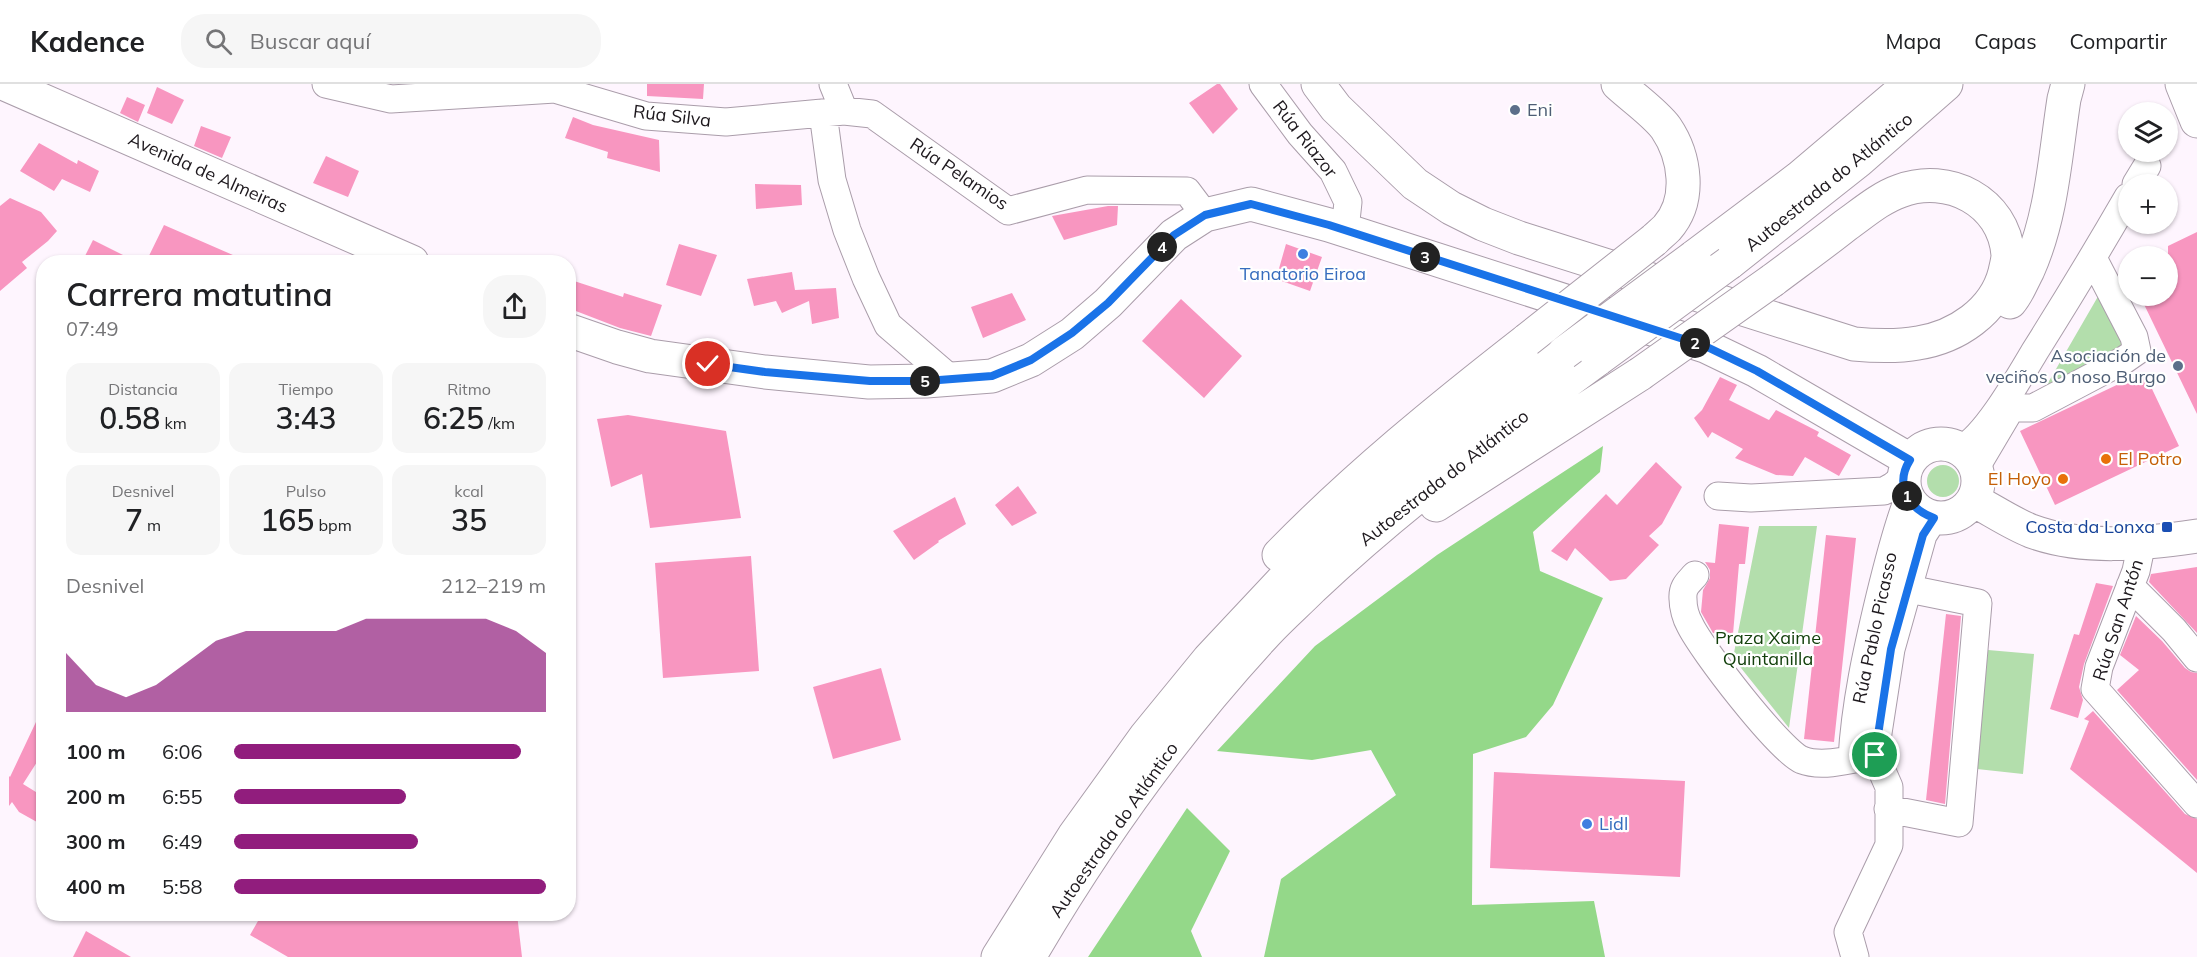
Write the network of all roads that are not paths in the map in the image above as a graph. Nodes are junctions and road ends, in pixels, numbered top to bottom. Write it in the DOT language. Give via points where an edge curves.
graph roads {
  1 [pos="5,84"];
  2 [pos="326,84"];
  3 [pos="833,84"];
  4 [pos="1263,84"];
  5 [pos="1299,84"];
  6 [pos="1318,84"];
  7 [pos="1618,84"];
  8 [pos="1910,84"];
  9 [pos="1946,84"];
  10 [pos="2068,84"];
  11 [pos="2182,84"];
  12 [pos="833,112"];
  13 [pos="2197,121"];
  14 [pos="2118,214"];
  15 [pos="1205,215"];
  16 [pos="1345,231"];
  17 [pos="396,255"];
  18 [pos="2093,258"];
  19 [pos="576,333"];
  20 [pos="952,380"];
  21 [pos="1968,458"];
  22 [pos="1907,493"];
  23 [pos="1718,496"];
  24 [pos="1973,500"];
  25 [pos="2197,536"];
  26 [pos="2142,542"];
  27 [pos="1346,556"];
  28 [pos="1695,575"];
  29 [pos="2130,586"];
  30 [pos="1909,589"];
  31 [pos="2197,658"];
  32 [pos="1146,736"];
  33 [pos="1863,757"];
  34 [pos="2197,804"];
  35 [pos="1888,808"];
  36 [pos="998,957"];
  37 [pos="1029,957"];
  38 [pos="1855,957"];
  1 -- 17 [label="main road, Avenida de Almeiras"];
  2 -- 12 [label="street, Rúa Silva" via="391,99 555,89 646,116 726,122"];
  3 -- 12 [label="street"];
  4 -- 16 [label="street, Rúa Riazor" via="1333,171 1348,202"];
  5 -- 10 [label="main road" via="1314,106 1365,158 1436,217 1461,231 1740,325 1870,361 1909,360 1973,338 2017,295 2036,251 2048,206"];
  6 -- 27 [label="main road, bridge" via="1336,108 1415,184 1483,224 1520,238 1854,344 1920,343 1950,334 1974,320 1991,302 2003,279 2008,256 1992,212 1974,197 1952,187 1927,185 1900,190 1876,203 1773,280 1640,374 1388,537"];
  7 -- 32 [label="main road, bridge" via="1665,126 1676,147 1683,172 1682,195 1668,227 1483,374 1301,533 1178,671"];
  8 -- 32 [label="main road, Autoestrada do Atlántico, bridge" via="1799,178 1476,418 1362,510 1286,577 1209,659"];
  9 -- 27 [label="main road, Autoestrada do Atlántico, bridge" via="1858,161 1729,263 1502,430"];
  11 -- 13 [label="main road"];
  12 -- 15 [label="street, Rúa Pelamios" via="872,114 1008,211 1086,190 1187,191"];
  12 -- 20 [label="street" via="831,180 888,325"];
  14 -- 18 [label="street"];
  15 -- 16 [label="main road" via="1251,204"];
  15 -- 20 [label="main road" via="1174,235 1108,303 1064,339 1031,360 992,376"];
  16 -- 22 [label="main road" via="1705,346 1757,371"];
  18 -- 21 [label="street" via="2012,388 1968,446"];
  18 -- 21 [label="street" via="2134,337 2137,351 2033,408 2011,408"];
  19 -- 20 [label="main road" via="650,356 765,372 870,381"];
  21 -- 22 [label="main road" via="1947,444 1924,447"];
  21 -- 24 [label="main road" via="1978,475"];
  22 -- 23 [label="street"];
  22 -- 24 [label="main road" via="1946,519 1967,508"];
  22 -- 30 [label="street, Rúa Pablo Picasso" via="1923,535"];
  22 -- 33 [label="street, Rúa Pablo Picasso" via="1868,646 1854,725"];
  24 -- 26 [label="main road" via="2030,530 2070,542"];
  25 -- 26 [label="main road"];
  26 -- 29 [label="street, Rúa San Antón"];
  27 -- 37 [label="main road, Autoestrada do Atlántico" via="1268,631 1215,690 1099,847"];
  28 -- 33 [label="street" via="1684,587 1688,623 1714,663 1788,751 1802,760 1830,763"];
  29 -- 31 [label="street"];
  29 -- 34 [label="street, Rúa San Antón" via="2099,667 2095,689"];
  30 -- 33 [label="street, Rúa Pablo Picasso"];
  30 -- 35 [label="street" via="1978,603 1959,823"];
  32 -- 36 [label="main road, Autoestrada do Atlántico" via="1074,836"];
  33 -- 35 [label="street, Rúa Pablo Picasso" via="1889,787"];
  35 -- 38 [label="street, Rúa Pablo Picasso" via="1889,845 1848,932"];
}
